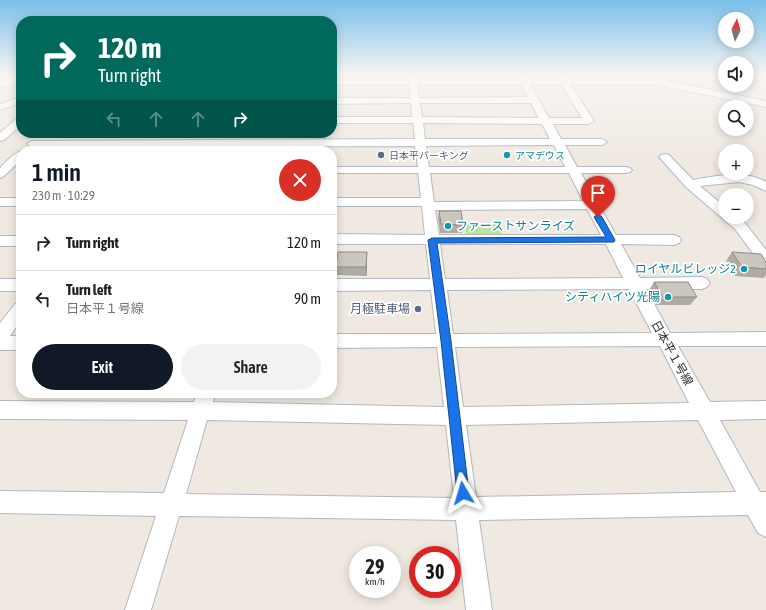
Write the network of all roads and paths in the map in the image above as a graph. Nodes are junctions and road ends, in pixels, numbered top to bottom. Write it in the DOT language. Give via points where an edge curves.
graph roads {
  1 [pos="11,103"];
  2 [pos="415,103"];
  3 [pos="536,103"];
  4 [pos="578,103"];
  5 [pos="0,107"];
  6 [pos="337,120"];
  7 [pos="418,120"];
  8 [pos="546,120"];
  9 [pos="16,124"];
  10 [pos="16,125"];
  11 [pos="0,131"];
  12 [pos="0,138"];
  13 [pos="38,138"];
  14 [pos="421,142"];
  15 [pos="559,142"];
  16 [pos="602,142"];
  17 [pos="279,143"];
  18 [pos="29,146"];
  19 [pos="194,146"];
  20 [pos="665,157"];
  21 [pos="16,158"];
  22 [pos="424,169"];
  23 [pos="337,170"];
  24 [pos="574,170"];
  25 [pos="626,170"];
  26 [pos="16,171"];
  27 [pos="1,172"];
  28 [pos="690,184"];
  29 [pos="766,187"];
  30 [pos="0,202"];
  31 [pos="16,202"];
  32 [pos="337,202"];
  33 [pos="427,204"];
  34 [pos="592,205"];
  35 [pos="718,208"];
  36 [pos="738,224"];
  37 [pos="337,239"];
  38 [pos="432,240"];
  39 [pos="612,240"];
  40 [pos="674,240"];
  41 [pos="0,241"];
  42 [pos="16,241"];
  43 [pos="766,260"];
  44 [pos="702,283"];
  45 [pos="633,284"];
  46 [pos="0,285"];
  47 [pos="16,285"];
  48 [pos="337,285"];
  49 [pos="438,285"];
  50 [pos="16,315"];
  51 [pos="0,336"];
  52 [pos="766,339"];
  53 [pos="665,340"];
  54 [pos="337,341"];
  55 [pos="446,341"];
  56 [pos="0,343"];
  57 [pos="16,343"];
  58 [pos="204,402"];
  59 [pos="0,410"];
  60 [pos="766,410"];
  61 [pos="705,412"];
  62 [pos="454,416"];
  63 [pos="0,502"];
  64 [pos="171,504"];
  65 [pos="760,504"];
  66 [pos="465,509"];
  67 [pos="766,525"];
  68 [pos="138,610"];
  69 [pos="479,610"];
  1 -- 5 [label="street"];
  2 -- 7 [label="street"];
  3 -- 8 [label="street, 日本平１号線"];
  4 -- 8 [label="street" via="589,121"];
  6 -- 7 [label="street"];
  7 -- 8 [label="street"];
  7 -- 14 [label="street"];
  8 -- 15 [label="street, 日本平１号線"];
  9 -- 11 [label="street"];
  10 -- 12 [label="street"];
  13 -- 18 [label="street"];
  14 -- 15 [label="street"];
  14 -- 17 [label="street"];
  14 -- 22 [label="street"];
  15 -- 16 [label="street"];
  15 -- 24 [label="street, 日本平１号線"];
  17 -- 19 [label="street"];
  20 -- 28 [label="street"];
  21 -- 27 [label="street"];
  22 -- 23 [label="street"];
  22 -- 24 [label="street"];
  22 -- 33 [label="street"];
  24 -- 25 [label="street"];
  24 -- 34 [label="street, 日本平１号線"];
  26 -- 27 [label="street"];
  28 -- 29 [label="street" via="739,177 753,180"];
  28 -- 35 [label="street"];
  30 -- 31 [label="street"];
  32 -- 33 [label="street"];
  33 -- 34 [label="street"];
  33 -- 38 [label="street"];
  34 -- 39 [label="street, 日本平１号線"];
  36 -- 43 [label="street"];
  37 -- 38 [label="street"];
  38 -- 39 [label="street"];
  38 -- 49 [label="street"];
  39 -- 40 [label="street"];
  39 -- 45 [label="street, 日本平１号線"];
  41 -- 42 [label="street"];
  44 -- 45 [label="street"];
  45 -- 49 [label="street"];
  45 -- 53 [label="street, 日本平１号線"];
  46 -- 47 [label="street"];
  48 -- 49 [label="street"];
  49 -- 55 [label="street"];
  50 -- 51 [label="street"];
  52 -- 53 [label="street"];
  53 -- 55 [label="street"];
  53 -- 61 [label="street, 日本平１号線"];
  54 -- 55 [label="street"];
  55 -- 62 [label="street"];
  56 -- 57 [label="street"];
  58 -- 59 [label="street"];
  58 -- 62 [label="street"];
  58 -- 64 [label="street"];
  60 -- 61 [label="street"];
  61 -- 62 [label="street"];
  61 -- 65 [label="street, 日本平１号線"];
  62 -- 66 [label="street"];
  63 -- 64 [label="street"];
  64 -- 66 [label="street"];
  64 -- 68 [label="street"];
  65 -- 66 [label="street"];
  65 -- 67 [label="street, 日本平１号線"];
  66 -- 69 [label="street"];
}
